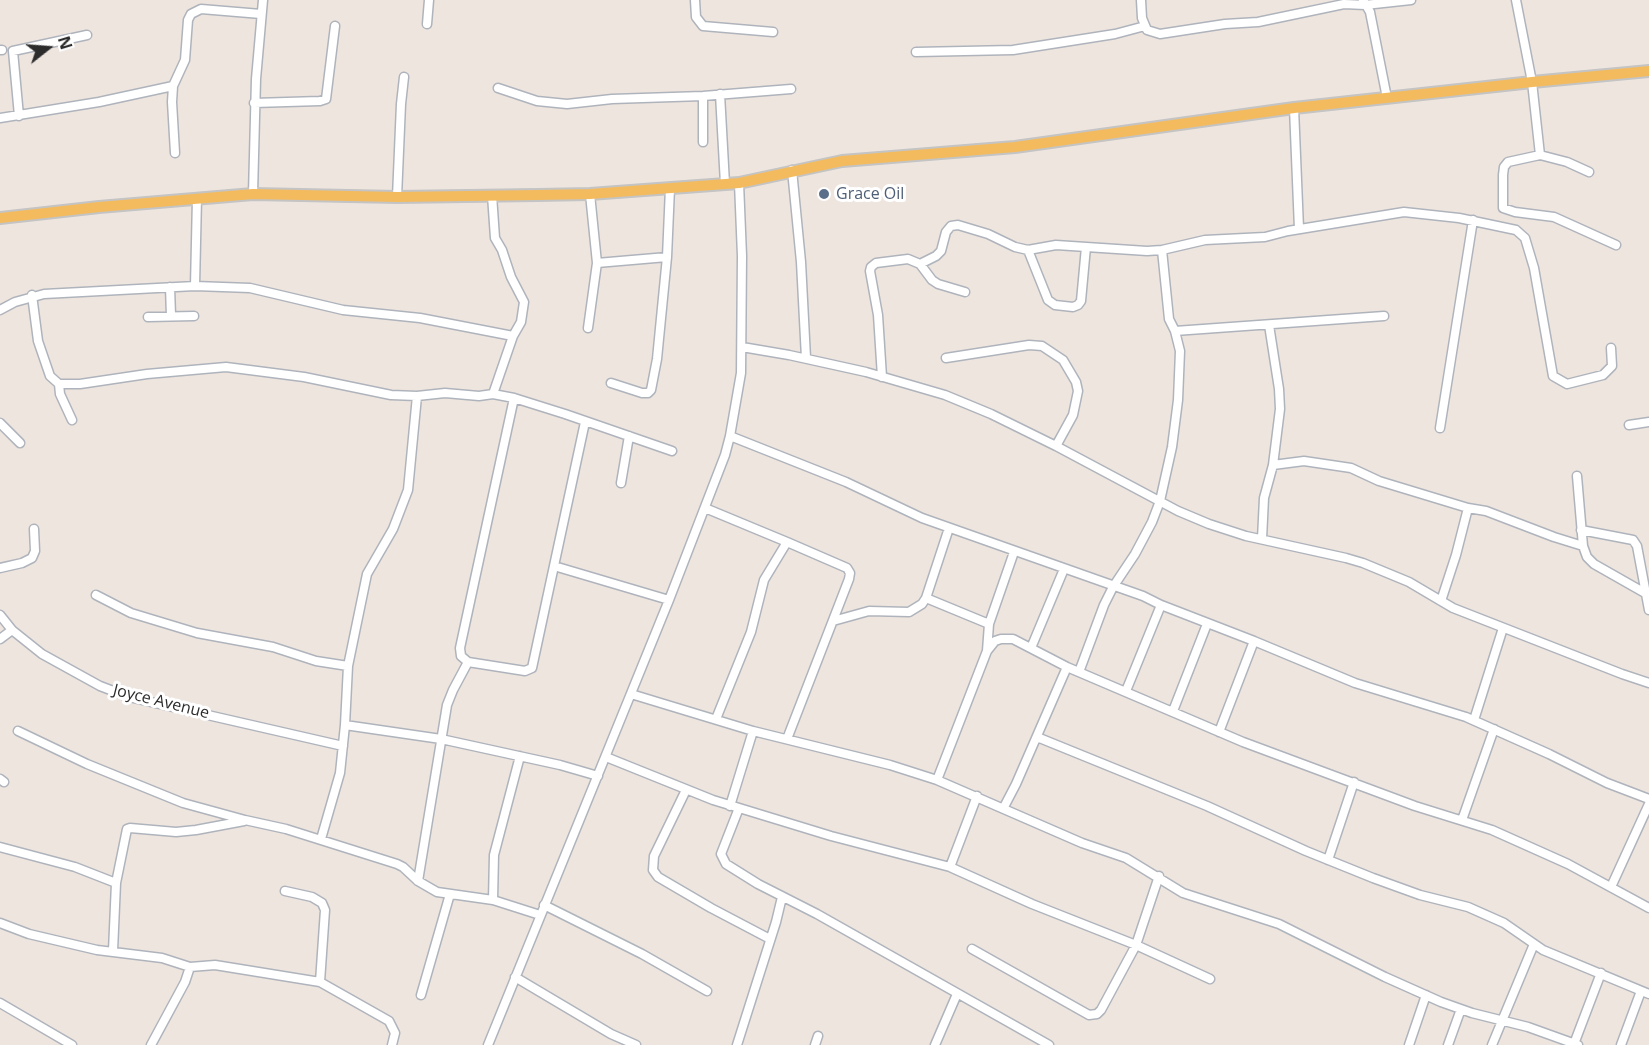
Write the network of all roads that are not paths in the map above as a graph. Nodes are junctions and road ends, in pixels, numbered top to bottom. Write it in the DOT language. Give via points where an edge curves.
graph roads {
  1 [pos="263,0"];
  2 [pos="429,0"];
  3 [pos="695,0"];
  4 [pos="1141,0"];
  5 [pos="1411,0"];
  6 [pos="1516,0"];
  7 [pos="1364,2"];
  8 [pos="261,14"];
  9 [pos="427,24"];
  10 [pos="1145,26"];
  11 [pos="335,27"];
  12 [pos="773,32"];
  13 [pos="87,35"];
  14 [pos="916,52"];
  15 [pos="1649,71"];
  16 [pos="404,76"];
  17 [pos="1532,81"];
  18 [pos="173,86"];
  19 [pos="498,88"];
  20 [pos="791,89"];
  21 [pos="720,94"];
  22 [pos="703,96"];
  23 [pos="1387,98"];
  24 [pos="254,103"];
  25 [pos="1294,108"];
  26 [pos="19,116"];
  27 [pos="0,118"];
  28 [pos="703,142"];
  29 [pos="175,153"];
  30 [pos="1540,155"];
  31 [pos="792,170"];
  32 [pos="1589,172"];
  33 [pos="739,183"];
  34 [pos="725,184"];
  35 [pos="670,188"];
  36 [pos="252,194"];
  37 [pos="590,194"];
  38 [pos="492,195"];
  39 [pos="397,197"];
  40 [pos="197,198"];
  41 [pos="0,218"];
  42 [pos="1473,220"];
  43 [pos="1299,229"];
  44 [pos="1616,245"];
  45 [pos="1086,247"];
  46 [pos="1028,250"];
  47 [pos="1162,250"];
  48 [pos="667,257"];
  49 [pos="597,263"];
  50 [pos="920,264"];
  51 [pos="195,286"];
  52 [pos="170,287"];
  53 [pos="965,292"];
  54 [pos="32,296"];
  55 [pos="0,310"];
  56 [pos="171,316"];
  57 [pos="194,316"];
  58 [pos="1384,316"];
  59 [pos="148,317"];
  60 [pos="1269,326"];
  61 [pos="588,328"];
  62 [pos="1175,331"];
  63 [pos="513,336"];
  64 [pos="742,346"];
  65 [pos="1611,348"];
  66 [pos="806,358"];
  67 [pos="946,358"];
  68 [pos="882,377"];
  69 [pos="59,384"];
  70 [pos="611,384"];
  71 [pos="493,394"];
  72 [pos="417,396"];
  73 [pos="514,398"];
  74 [pos="72,420"];
  75 [pos="585,422"];
  76 [pos="1649,422"];
  77 [pos="0,423"];
  78 [pos="1629,425"];
  79 [pos="1440,429"];
  80 [pos="629,436"];
  81 [pos="730,436"];
  82 [pos="20,443"];
  83 [pos="1056,446"];
  84 [pos="672,451"];
  85 [pos="1273,465"];
  86 [pos="1577,476"];
  87 [pos="621,483"];
  88 [pos="1160,501"];
  89 [pos="705,508"];
  90 [pos="1468,508"];
  91 [pos="949,528"];
  92 [pos="34,529"];
  93 [pos="1581,530"];
  94 [pos="1262,539"];
  95 [pos="787,542"];
  96 [pos="1583,546"];
  97 [pos="1014,552"];
  98 [pos="554,566"];
  99 [pos="0,568"];
  100 [pos="1064,569"];
  101 [pos="1113,586"];
  102 [pos="1645,593"];
  103 [pos="96,595"];
  104 [pos="926,598"];
  105 [pos="669,600"];
  106 [pos="1441,601"];
  107 [pos="1161,605"];
  108 [pos="1649,610"];
  109 [pos="0,615"];
  110 [pos="833,621"];
  111 [pos="989,624"];
  112 [pos="1206,624"];
  113 [pos="1503,628"];
  114 [pos="12,630"];
  115 [pos="0,639"];
  116 [pos="1254,640"];
  117 [pos="1031,648"];
  118 [pos="987,651"];
  119 [pos="468,662"];
  120 [pos="348,666"];
  121 [pos="1067,667"];
  122 [pos="1079,672"];
  123 [pos="1649,683"];
  124 [pos="1126,691"];
  125 [pos="631,694"];
  126 [pos="1173,711"];
  127 [pos="716,719"];
  128 [pos="1474,720"];
  129 [pos="345,725"];
  130 [pos="1494,729"];
  131 [pos="753,730"];
  132 [pos="18,731"];
  133 [pos="1219,732"];
  134 [pos="1037,737"];
  135 [pos="441,739"];
  136 [pos="788,739"];
  137 [pos="343,746"];
  138 [pos="520,756"];
  139 [pos="606,757"];
  140 [pos="598,776"];
  141 [pos="937,780"];
  142 [pos="1354,782"];
  143 [pos="686,790"];
  144 [pos="977,796"];
  145 [pos="1649,799"];
  146 [pos="1649,804"];
  147 [pos="735,807"];
  148 [pos="1004,807"];
  149 [pos="245,820"];
  150 [pos="1462,820"];
  151 [pos="321,839"];
  152 [pos="0,848"];
  153 [pos="1328,860"];
  154 [pos="950,867"];
  155 [pos="1159,876"];
  156 [pos="418,881"];
  157 [pos="116,883"];
  158 [pos="1611,887"];
  159 [pos="285,891"];
  160 [pos="450,894"];
  161 [pos="782,897"];
  162 [pos="493,900"];
  163 [pos="544,905"];
  164 [pos="1649,908"];
  165 [pos="540,915"];
  166 [pos="0,923"];
  167 [pos="770,939"];
  168 [pos="1533,944"];
  169 [pos="1136,945"];
  170 [pos="972,949"];
  171 [pos="113,951"];
  172 [pos="190,967"];
  173 [pos="1601,973"];
  174 [pos="515,976"];
  175 [pos="1210,979"];
  176 [pos="320,982"];
  177 [pos="707,991"];
  178 [pos="1645,993"];
  179 [pos="957,994"];
  180 [pos="422,995"];
  181 [pos="1426,995"];
  182 [pos="0,1003"];
  183 [pos="1461,1009"];
  184 [pos="1502,1020"];
  185 [pos="1576,1044"];
  186 [pos="72,1045"];
  187 [pos="152,1045"];
  188 [pos="392,1045"];
  189 [pos="488,1045"];
  190 [pos="636,1045"];
  191 [pos="737,1045"];
  192 [pos="935,1045"];
  193 [pos="1049,1045"];
  194 [pos="1409,1045"];
  195 [pos="1448,1045"];
  196 [pos="1491,1045"];
  197 [pos="1621,1045"];
  1 -- 8 [label="street"];
  2 -- 9 [label="street"];
  3 -- 12 [label="street" via="696,17 702,26"];
  4 -- 10 [label="street"];
  5 -- 7 [label="street"];
  6 -- 17 [label="street"];
  7 -- 10 [label="street" via="1171,33 1152,33"];
  7 -- 23 [label="street" via="1370,12"];
  8 -- 18 [label="street" via="201,9 191,14 185,60"];
  8 -- 24 [label="street"];
  10 -- 14 [label="street" via="1013,50"];
  11 -- 24 [label="street" via="326,99"];
  13 -- 26 [label="street" via="13,51"];
  15 -- 17 [label="main road"];
  16 -- 39 [label="street"];
  17 -- 23 [label="main road"];
  17 -- 30 [label="street"];
  18 -- 26 [label="street"];
  18 -- 29 [label="street"];
  19 -- 22 [label="street" via="537,101 567,104"];
  20 -- 21 [label="street"];
  21 -- 22 [label="street"];
  21 -- 34 [label="street"];
  22 -- 28 [label="street"];
  23 -- 25 [label="main road"];
  24 -- 36 [label="street"];
  25 -- 31 [label="main road" via="1015,147 887,156"];
  25 -- 43 [label="street"];
  26 -- 27 [label="street"];
  30 -- 32 [label="street"];
  30 -- 44 [label="street" via="1508,162 1504,167 1503,208 1554,217"];
  31 -- 33 [label="main road"];
  31 -- 66 [label="street"];
  33 -- 34 [label="main road"];
  33 -- 64 [label="street"];
  34 -- 35 [label="main road"];
  35 -- 37 [label="main road"];
  35 -- 48 [label="street"];
  36 -- 39 [label="main road"];
  36 -- 40 [label="main road"];
  37 -- 38 [label="main road"];
  37 -- 49 [label="street"];
  38 -- 39 [label="main road"];
  38 -- 63 [label="street" via="495,238 524,302"];
  40 -- 41 [label="main road"];
  40 -- 51 [label="street"];
  42 -- 43 [label="street" via="1404,212"];
  42 -- 65 [label="street" via="1516,230 1525,238 1553,376 1567,384 1603,375 1612,366"];
  42 -- 79 [label="street"];
  43 -- 47 [label="street" via="1265,237 1205,240"];
  45 -- 46 [label="street" via="1056,245"];
  45 -- 46 [label="street" via="1081,301 1073,307 1048,300"];
  45 -- 47 [label="street"];
  46 -- 50 [label="street" via="954,225 946,232 938,255"];
  47 -- 62 [label="street" via="1169,319"];
  48 -- 49 [label="street"];
  48 -- 70 [label="street" via="651,390 642,393"];
  49 -- 61 [label="street"];
  50 -- 53 [label="street" via="938,284"];
  50 -- 68 [label="street" via="908,259 871,267"];
  51 -- 52 [label="street"];
  51 -- 63 [label="street" via="250,288 343,310 420,318"];
  52 -- 54 [label="street"];
  52 -- 56 [label="street"];
  54 -- 55 [label="street"];
  54 -- 69 [label="street" via="38,341 50,376"];
  56 -- 57 [label="street"];
  56 -- 59 [label="street"];
  58 -- 60 [label="street"];
  60 -- 62 [label="street"];
  60 -- 85 [label="street" via="1280,388"];
  62 -- 88 [label="street" via="1180,351 1178,400"];
  63 -- 71 [label="street"];
  64 -- 66 [label="street"];
  64 -- 81 [label="street"];
  66 -- 68 [label="street"];
  67 -- 83 [label="street" via="1029,345 1042,346 1063,360 1078,391 1073,415"];
  68 -- 83 [label="street" via="964,402"];
  69 -- 72 [label="street" via="226,367"];
  69 -- 74 [label="street"];
  71 -- 72 [label="street"];
  71 -- 73 [label="street"];
  72 -- 120 [label="street" via="408,490 393,529 367,574"];
  73 -- 75 [label="street"];
  73 -- 119 [label="street" via="460,648 461,656"];
  75 -- 80 [label="street"];
  75 -- 98 [label="street"];
  76 -- 78 [label="street"];
  77 -- 82 [label="street"];
  80 -- 84 [label="street"];
  80 -- 87 [label="street"];
  81 -- 89 [label="street"];
  81 -- 91 [label="street"];
  83 -- 88 [label="street"];
  85 -- 90 [label="street" via="1304,461 1351,468 1379,481"];
  85 -- 94 [label="street" via="1264,498"];
  86 -- 93 [label="street"];
  88 -- 94 [label="street" via="1209,524"];
  88 -- 101 [label="street" via="1135,554"];
  89 -- 95 [label="street"];
  89 -- 105 [label="street"];
  90 -- 96 [label="street"];
  90 -- 106 [label="street"];
  91 -- 97 [label="street"];
  91 -- 104 [label="street"];
  92 -- 99 [label="street" via="32,558"];
  93 -- 96 [label="street"];
  93 -- 102 [label="street" via="1633,540"];
  94 -- 106 [label="street" via="1363,563"];
  95 -- 110 [label="street" via="847,568 850,573"];
  95 -- 127 [label="street" via="764,580 751,632"];
  96 -- 102 [label="street" via="1594,564"];
  97 -- 100 [label="street"];
  97 -- 111 [label="street"];
  98 -- 105 [label="street"];
  98 -- 119 [label="street" via="532,668 525,671"];
  100 -- 101 [label="street"];
  100 -- 117 [label="street"];
  101 -- 107 [label="street"];
  101 -- 122 [label="street"];
  102 -- 108 [label="street"];
  103 -- 120 [label="street" via="131,613 197,633"];
  104 -- 110 [label="street" via="909,612 869,611"];
  104 -- 111 [label="street"];
  105 -- 125 [label="street"];
  106 -- 113 [label="street"];
  107 -- 112 [label="street"];
  107 -- 124 [label="street"];
  109 -- 114 [label="street, Joyce Avenue"];
  110 -- 136 [label="street"];
  111 -- 118 [label="street"];
  112 -- 116 [label="street"];
  112 -- 126 [label="street"];
  113 -- 123 [label="street"];
  113 -- 128 [label="street"];
  114 -- 115 [label="street"];
  114 -- 137 [label="street, Joyce Avenue" via="58,664 129,697"];
  116 -- 128 [label="street" via="1355,683"];
  116 -- 133 [label="street"];
  117 -- 118 [label="street" via="1006,639 995,641"];
  117 -- 121 [label="street"];
  118 -- 141 [label="street"];
  119 -- 135 [label="street" via="449,697"];
  120 -- 129 [label="street"];
  121 -- 122 [label="street"];
  121 -- 134 [label="street"];
  122 -- 124 [label="street"];
  124 -- 126 [label="street"];
  125 -- 127 [label="street"];
  125 -- 139 [label="street"];
  126 -- 133 [label="street"];
  127 -- 131 [label="street"];
  128 -- 130 [label="street"];
  129 -- 135 [label="street"];
  129 -- 137 [label="street"];
  130 -- 145 [label="street"];
  130 -- 150 [label="street"];
  131 -- 136 [label="street"];
  131 -- 147 [label="street"];
  132 -- 149 [label="street" via="160,795"];
  133 -- 142 [label="street"];
  134 -- 148 [label="street"];
  134 -- 153 [label="street"];
  135 -- 138 [label="street"];
  135 -- 156 [label="street"];
  136 -- 141 [label="street"];
  137 -- 151 [label="street" via="340,773"];
  138 -- 140 [label="street"];
  138 -- 162 [label="street" via="494,855"];
  139 -- 140 [label="street"];
  139 -- 143 [label="street"];
  140 -- 163 [label="street"];
  141 -- 144 [label="street"];
  142 -- 150 [label="street"];
  142 -- 153 [label="street"];
  143 -- 147 [label="street"];
  143 -- 167 [label="street" via="654,856 652,870 658,878"];
  144 -- 148 [label="street"];
  144 -- 154 [label="street"];
  146 -- 158 [label="street"];
  147 -- 154 [label="street"];
  147 -- 161 [label="street" via="722,849 723,861"];
  148 -- 155 [label="street" via="1082,843 1126,858"];
  149 -- 151 [label="street"];
  149 -- 157 [label="street" via="176,832 130,828"];
  150 -- 158 [label="street" via="1540,851"];
  151 -- 156 [label="street" via="397,864"];
  152 -- 157 [label="street" via="66,864"];
  153 -- 168 [label="street" via="1504,922"];
  154 -- 169 [label="street"];
  155 -- 169 [label="street"];
  155 -- 181 [label="street" via="1183,892 1279,924"];
  156 -- 160 [label="street" via="432,890"];
  157 -- 171 [label="street"];
  158 -- 164 [label="street"];
  159 -- 176 [label="street" via="312,897 325,910"];
  160 -- 162 [label="street"];
  160 -- 180 [label="street"];
  161 -- 167 [label="street"];
  161 -- 179 [label="street"];
  162 -- 165 [label="street"];
  163 -- 165 [label="street"];
  163 -- 177 [label="street"];
  165 -- 174 [label="street"];
  166 -- 171 [label="street" via="29,934"];
  167 -- 191 [label="street"];
  168 -- 173 [label="street"];
  168 -- 184 [label="street"];
  169 -- 170 [label="street" via="1101,1010 1089,1015"];
  169 -- 175 [label="street"];
  171 -- 172 [label="street" via="162,958"];
  172 -- 176 [label="street" via="215,965"];
  172 -- 187 [label="street"];
  173 -- 178 [label="street"];
  173 -- 185 [label="street"];
  174 -- 189 [label="street"];
  174 -- 190 [label="street"];
  176 -- 188 [label="street" via="389,1021 395,1033"];
  178 -- 197 [label="street"];
  179 -- 192 [label="street"];
  179 -- 193 [label="street"];
  181 -- 183 [label="street"];
  181 -- 194 [label="street"];
  182 -- 186 [label="street"];
  183 -- 184 [label="street"];
  183 -- 195 [label="street"];
  184 -- 185 [label="street"];
  184 -- 196 [label="street"];
}
